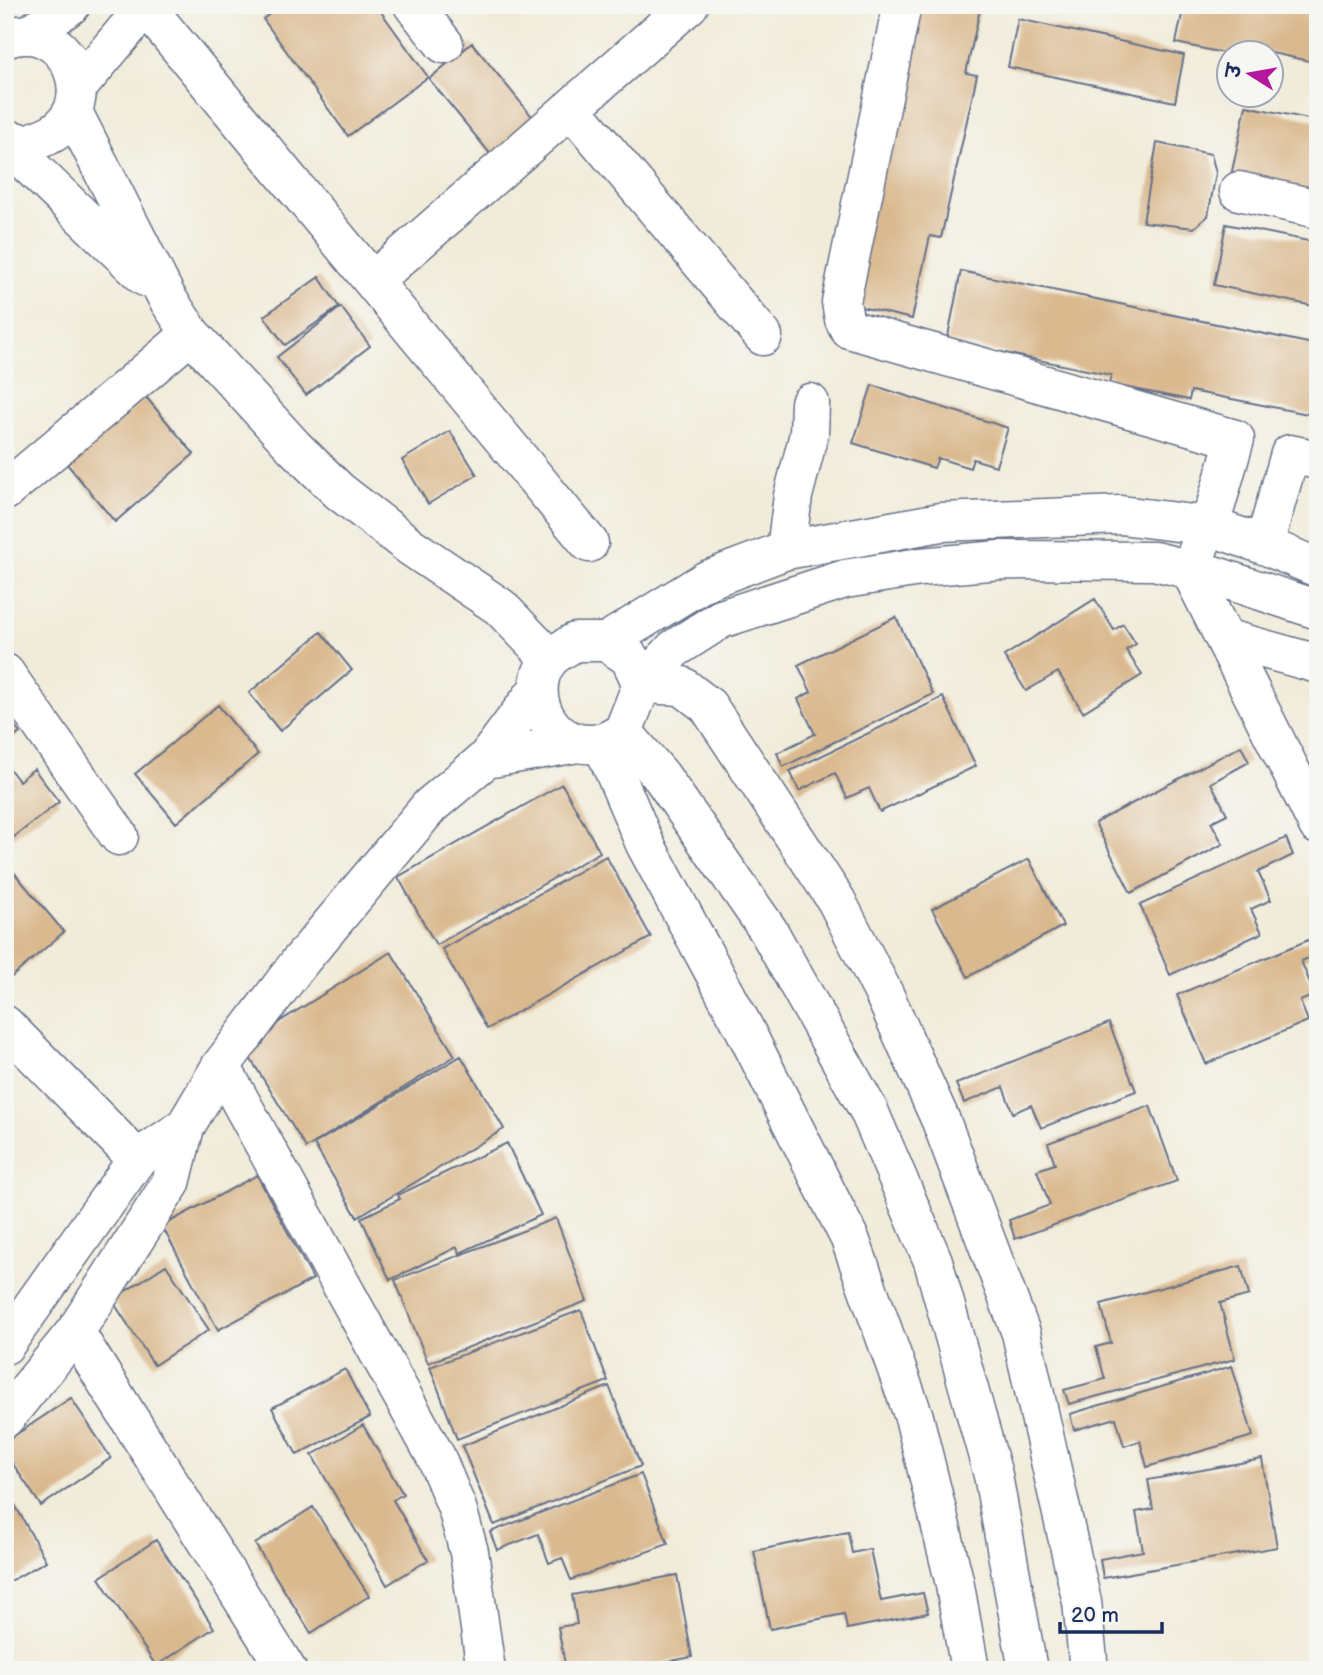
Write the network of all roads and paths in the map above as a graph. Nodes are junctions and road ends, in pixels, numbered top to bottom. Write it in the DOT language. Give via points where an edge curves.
graph roads {
  1 [pos="71,5"];
  2 [pos="413,5"];
  3 [pos="689,5"];
  4 [pos="902,5"];
  5 [pos="146,6"];
  6 [pos="17,37"];
  7 [pos="444,44"];
  8 [pos="76,99"];
  9 [pos="571,108"];
  10 [pos="5,141"];
  11 [pos="1238,191"];
  12 [pos="1318,209"];
  13 [pos="373,281"];
  14 [pos="167,298"];
  15 [pos="191,334"];
  16 [pos="763,336"];
  17 [pos="810,403"];
  18 [pos="1235,439"];
  19 [pos="1304,457"];
  20 [pos="5,491"];
  21 [pos="1209,526"];
  22 [pos="589,543"];
  23 [pos="1264,545"];
  24 [pos="786,550"];
  25 [pos="1318,568"];
  26 [pos="1190,570"];
  27 [pos="1318,610"];
  28 [pos="1224,638"];
  29 [pos="606,642"];
  30 [pos="1318,664"];
  31 [pos="5,673"];
  32 [pos="544,674"];
  33 [pos="642,684"];
  34 [pos="601,739"];
  35 [pos="486,759"];
  36 [pos="1318,825"];
  37 [pos="119,836"];
  38 [pos="5,1025"];
  39 [pos="221,1066"];
  40 [pos="185,1126"];
  41 [pos="137,1159"];
  42 [pos="75,1332"];
  43 [pos="5,1345"];
  44 [pos="5,1418"];
  45 [pos="287,1670"];
  46 [pos="485,1670"];
  47 [pos="970,1670"];
  48 [pos="1028,1670"];
  49 [pos="1089,1670"];
  1 -- 6 [label="street"];
  2 -- 7 [label="street"];
  3 -- 9 [label="street"];
  4 -- 18 [label="street" via="841,302 849,329"];
  5 -- 8 [label="street"];
  5 -- 13 [label="street"];
  6 -- 8 [label="street" via="47,40 63,51 74,68"];
  8 -- 10 [label="street" via="55,134 29,143"];
  8 -- 14 [label="street"];
  9 -- 13 [label="street"];
  9 -- 16 [label="street"];
  10 -- 14 [label="street"];
  11 -- 12 [label="street"];
  13 -- 22 [label="street"];
  14 -- 15 [label="street"];
  15 -- 20 [label="street"];
  15 -- 32 [label="street" via="339,491 499,607"];
  17 -- 24 [label="street" via="809,434 793,496"];
  18 -- 19 [label="street"];
  18 -- 21 [label="street"];
  19 -- 23 [label="street"];
  21 -- 23 [label="street"];
  21 -- 24 [label="street" via="1121,515 941,522"];
  21 -- 26 [label="street"];
  23 -- 25 [label="street"];
  24 -- 29 [label="street" via="707,580"];
  26 -- 27 [label="street"];
  26 -- 28 [label="street"];
  26 -- 33 [label="street" via="1154,561 1000,561 845,579 721,620 674,649"];
  28 -- 30 [label="street"];
  28 -- 36 [label="street"];
  29 -- 32 [label="street" via="575,642"];
  29 -- 33 [label="street" via="629,657"];
  31 -- 37 [label="street"];
  32 -- 34 [label="street" via="540,707 548,724 562,736"];
  32 -- 35 [label="street"];
  33 -- 34 [label="street"];
  33 -- 49 [label="street" via="682,686 708,706 836,900 885,996 941,1121 1021,1333 1083,1602"];
  34 -- 35 [label="street"];
  34 -- 47 [label="street" via="645,844 850,1238 914,1417 954,1580"];
  34 -- 48 [label="street" via="661,776 768,930 869,1111 933,1261 993,1475"];
  35 -- 39 [label="street" via="430,806 298,964"];
  38 -- 41 [label="street"];
  39 -- 40 [label="street"];
  39 -- 46 [label="street" via="436,1457 469,1552"];
  40 -- 41 [label="street"];
  40 -- 42 [label="street" via="172,1183"];
  41 -- 43 [label="street"];
  42 -- 44 [label="street"];
  42 -- 45 [label="street"];
}
